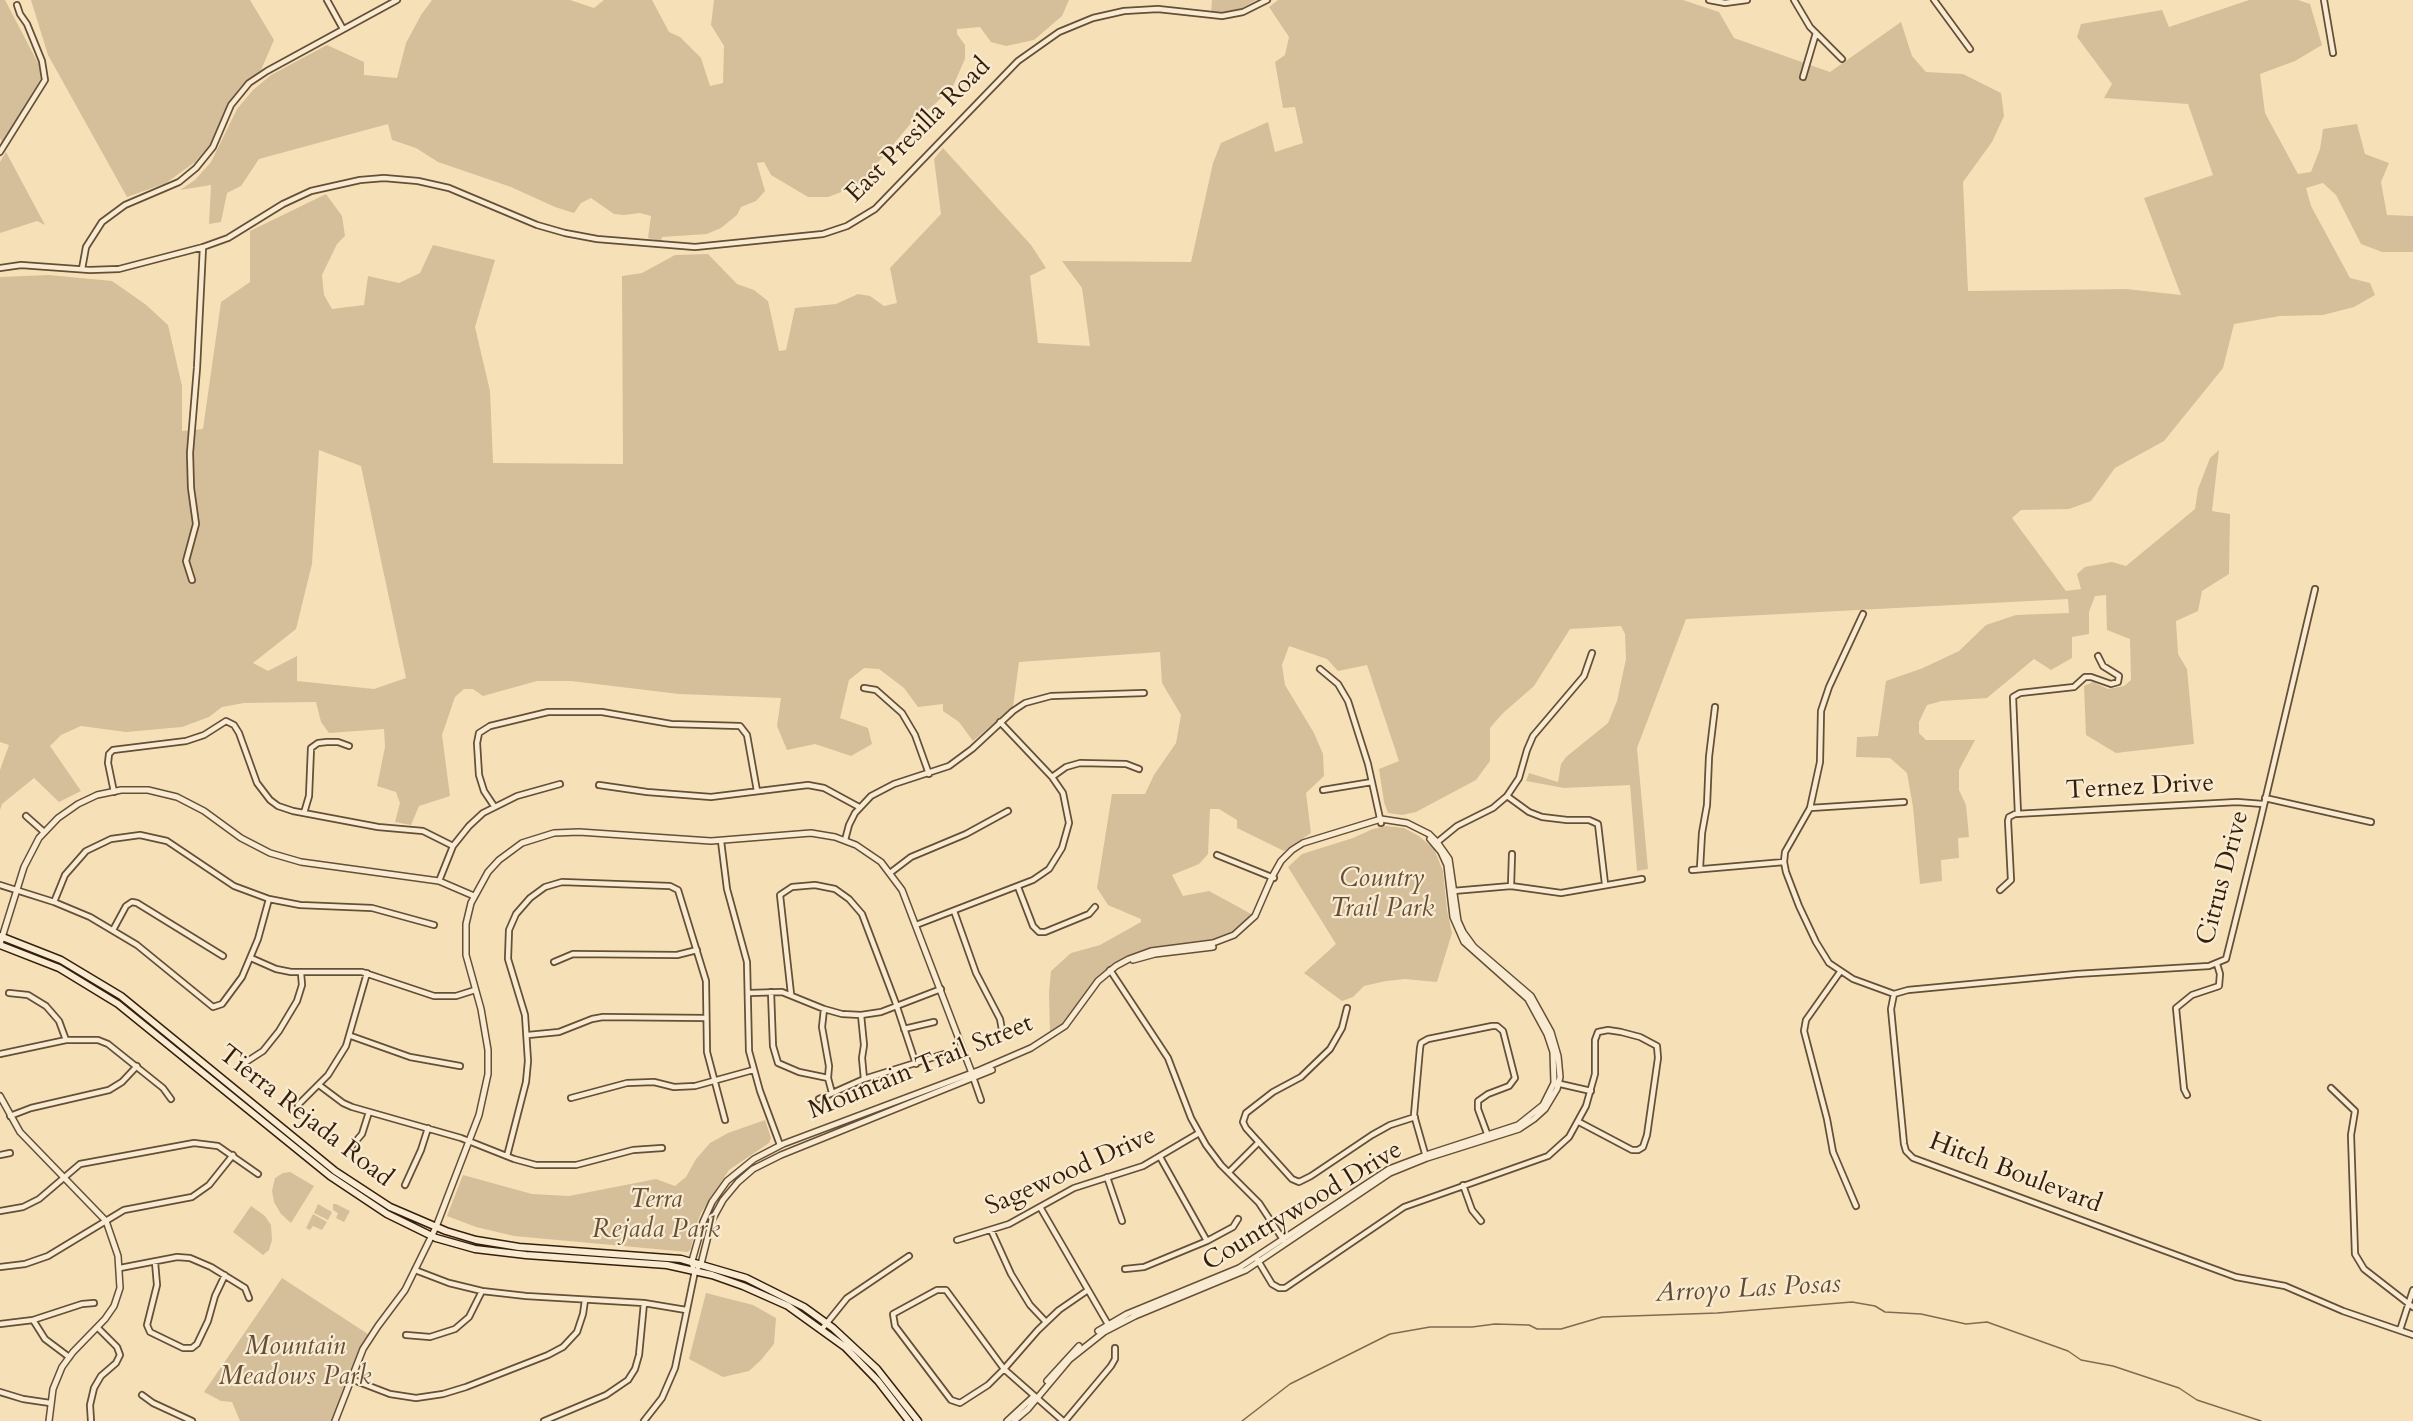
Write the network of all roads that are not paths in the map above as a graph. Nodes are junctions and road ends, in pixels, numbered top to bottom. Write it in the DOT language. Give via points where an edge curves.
graph roads {
  1 [pos="327,0"];
  2 [pos="397,0"];
  3 [pos="1267,0"];
  4 [pos="1709,0"];
  5 [pos="1747,0"];
  6 [pos="1794,0"];
  7 [pos="1934,0"];
  8 [pos="2324,0"];
  9 [pos="17,5"];
  10 [pos="343,29"];
  11 [pos="1816,33"];
  12 [pos="1970,49"];
  13 [pos="2333,53"];
  14 [pos="1842,59"];
  15 [pos="1803,77"];
  16 [pos="0,152"];
  17 [pos="202,247"];
  18 [pos="0,268"];
  19 [pos="82,269"];
  20 [pos="192,580"];
  21 [pos="2315,589"];
  22 [pos="1863,614"];
  23 [pos="1592,653"];
  24 [pos="2097,656"];
  25 [pos="1320,669"];
  26 [pos="864,688"];
  27 [pos="1143,693"];
  28 [pos="1715,707"];
  29 [pos="1000,722"];
  30 [pos="349,746"];
  31 [pos="1139,769"];
  32 [pos="929,774"];
  33 [pos="1052,777"];
  34 [pos="1372,782"];
  35 [pos="561,784"];
  36 [pos="599,785"];
  37 [pos="1323,790"];
  38 [pos="757,791"];
  39 [pos="114,792"];
  40 [pos="1507,796"];
  41 [pos="2264,801"];
  42 [pos="1904,802"];
  43 [pos="494,806"];
  44 [pos="859,807"];
  45 [pos="1810,808"];
  46 [pos="1008,811"];
  47 [pos="304,813"];
  48 [pos="2018,814"];
  49 [pos="27,816"];
  50 [pos="1381,821"];
  51 [pos="2371,822"];
  52 [pos="44,832"];
  53 [pos="845,840"];
  54 [pos="721,841"];
  55 [pos="1436,843"];
  56 [pos="453,846"];
  57 [pos="1512,854"];
  58 [pos="1217,855"];
  59 [pos="1784,862"];
  60 [pos="1700,868"];
  61 [pos="1692,870"];
  62 [pos="890,873"];
  63 [pos="1273,877"];
  64 [pos="1642,879"];
  65 [pos="439,881"];
  66 [pos="1605,884"];
  67 [pos="0,885"];
  68 [pos="1511,886"];
  69 [pos="1018,887"];
  70 [pos="17,889"];
  71 [pos="2000,890"];
  72 [pos="1453,891"];
  73 [pos="474,896"];
  74 [pos="269,899"];
  75 [pos="54,902"];
  76 [pos="1095,907"];
  77 [pos="954,911"];
  78 [pos="434,925"];
  79 [pos="916,925"];
  80 [pos="113,930"];
  81 [pos="1,940"];
  82 [pos="697,950"];
  83 [pos="223,956"];
  84 [pos="251,958"];
  85 [pos="554,962"];
  86 [pos="2217,964"];
  87 [pos="1111,971"];
  88 [pos="1840,972"];
  89 [pos="301,973"];
  90 [pos="367,973"];
  91 [pos="940,989"];
  92 [pos="476,990"];
  93 [pos="771,992"];
  94 [pos="9,993"];
  95 [pos="749,993"];
  96 [pos="791,994"];
  97 [pos="1894,994"];
  98 [pos="896,1006"];
  99 [pos="1347,1008"];
  100 [pos="824,1009"];
  101 [pos="861,1015"];
  102 [pos="706,1018"];
  103 [pos="934,1022"];
  104 [pos="904,1029"];
  105 [pos="1002,1030"];
  106 [pos="528,1035"];
  107 [pos="351,1036"];
  108 [pos="66,1040"];
  109 [pos="0,1054"];
  110 [pos="944,1054"];
  111 [pos="243,1064"];
  112 [pos="916,1064"];
  113 [pos="136,1066"];
  114 [pos="460,1066"];
  115 [pos="753,1070"];
  116 [pos="973,1075"];
  117 [pos="828,1078"];
  118 [pos="864,1079"];
  119 [pos="713,1081"];
  120 [pos="1557,1083"];
  121 [pos="319,1085"];
  122 [pos="2331,1088"];
  123 [pos="1591,1090"];
  124 [pos="832,1093"];
  125 [pos="2187,1095"];
  126 [pos="0,1096"];
  127 [pos="571,1098"];
  128 [pos="171,1099"];
  129 [pos="819,1099"];
  130 [pos="981,1100"];
  131 [pos="298,1105"];
  132 [pos="369,1112"];
  133 [pos="10,1116"];
  134 [pos="1415,1118"];
  135 [pos="724,1120"];
  136 [pos="1579,1122"];
  137 [pos="428,1128"];
  138 [pos="1199,1133"];
  139 [pos="1488,1137"];
  140 [pos="470,1142"];
  141 [pos="1259,1142"];
  142 [pos="780,1145"];
  143 [pos="351,1147"];
  144 [pos="662,1148"];
  145 [pos="10,1153"];
  146 [pos="0,1155"];
  147 [pos="233,1155"];
  148 [pos="507,1156"];
  149 [pos="1160,1156"];
  150 [pos="1426,1156"];
  151 [pos="1229,1172"];
  152 [pos="258,1174"];
  153 [pos="63,1177"];
  154 [pos="1107,1177"];
  155 [pos="405,1185"];
  156 [pos="1463,1185"];
  157 [pos="1856,1206"];
  158 [pos="1040,1207"];
  159 [pos="0,1211"];
  160 [pos="1238,1219"];
  161 [pos="106,1221"];
  162 [pos="1122,1221"];
  163 [pos="1481,1221"];
  164 [pos="436,1227"];
  165 [pos="991,1230"];
  166 [pos="431,1236"];
  167 [pos="957,1240"];
  168 [pos="1207,1241"];
  169 [pos="1285,1242"];
  170 [pos="909,1256"];
  171 [pos="1258,1260"];
  172 [pos="155,1262"];
  173 [pos="692,1262"];
  174 [pos="701,1264"];
  175 [pos="0,1267"];
  176 [pos="120,1268"];
  177 [pos="1125,1269"];
  178 [pos="415,1270"];
  179 [pos="694,1271"];
  180 [pos="225,1275"];
  181 [pos="1088,1290"];
  182 [pos="2413,1290"];
  183 [pos="482,1291"];
  184 [pos="249,1298"];
  185 [pos="585,1300"];
  186 [pos="2409,1301"];
  187 [pos="94,1302"];
  188 [pos="644,1303"];
  189 [pos="2413,1306"];
  190 [pos="686,1310"];
  191 [pos="33,1320"];
  192 [pos="1046,1322"];
  193 [pos="0,1324"];
  194 [pos="824,1326"];
  195 [pos="1110,1326"];
  196 [pos="98,1328"];
  197 [pos="2400,1330"];
  198 [pos="406,1335"];
  199 [pos="2413,1335"];
  200 [pos="1115,1348"];
  201 [pos="69,1357"];
  202 [pos="1004,1369"];
  203 [pos="351,1379"];
  204 [pos="0,1392"];
  205 [pos="142,1395"];
  206 [pos="1036,1396"];
  207 [pos="50,1403"];
  208 [pos="49,1421"];
  209 [pos="91,1421"];
  210 [pos="192,1421"];
  211 [pos="335,1421"];
  212 [pos="544,1421"];
  213 [pos="644,1421"];
  214 [pos="909,1421"];
  215 [pos="918,1421"];
  216 [pos="1007,1421"];
  217 [pos="1014,1421"];
  218 [pos="1064,1421"];
  1 -- 10 [label="street"];
  2 -- 10 [label="street"];
  3 -- 17 [label="street, East Presilla Road" via="1243,12 1222,16 1158,9 1124,11 1059,32 1018,61 875,208 847,226 823,234 695,247 597,239 537,225 449,188 384,178 311,192 283,204 238,234"];
  4 -- 5 [label="street"];
  6 -- 11 [label="street"];
  7 -- 12 [label="street"];
  8 -- 13 [label="street"];
  9 -- 16 [label="street" via="42,62 45,80"];
  10 -- 19 [label="street" via="249,83 231,105 213,147 196,168 179,182 125,205 107,218 86,247"];
  11 -- 14 [label="street"];
  11 -- 15 [label="street"];
  17 -- 19 [label="street, East Presilla Road" via="119,269"];
  17 -- 20 [label="street" via="190,453 196,524 186,561"];
  18 -- 19 [label="street, East Presilla Road" via="33,265"];
  21 -- 41 [label="street, Citrus Drive"];
  22 -- 45 [label="street" via="1821,711 1820,762"];
  23 -- 40 [label="street" via="1584,676 1533,736 1519,778"];
  24 -- 48 [label="street" via="2103,666 2119,676 2118,682 2110,684 2085,676 2074,687 2013,697"];
  25 -- 34 [label="street" via="1345,695"];
  26 -- 32 [label="street" via="880,692 902,713"];
  27 -- 29 [label="street" via="1038,698 1021,705"];
  28 -- 60 [label="street"];
  29 -- 32 [label="street" via="957,761"];
  29 -- 33 [label="street"];
  30 -- 47 [label="street" via="327,742 311,748 309,796"];
  31 -- 33 [label="street" via="1126,764 1080,763"];
  32 -- 44 [label="street" via="884,788"];
  33 -- 69 [label="street" via="1064,797 1069,823 1066,836 1049,869"];
  34 -- 37 [label="street"];
  34 -- 50 [label="street"];
  35 -- 43 [label="street" via="517,795"];
  36 -- 38 [label="street" via="711,797"];
  38 -- 43 [label="street" via="747,735 740,726 671,724 588,711 548,712 493,725 479,733 479,776"];
  38 -- 44 [label="street" via="808,785 824,788"];
  39 -- 47 [label="street" via="108,763 113,750 192,739 226,721 240,733 255,778 270,800"];
  39 -- 52 [label="street" via="78,804"];
  39 -- 65 [label="street" via="139,789 177,797 255,846 290,859"];
  40 -- 55 [label="street" via="1493,808 1456,826"];
  40 -- 66 [label="street" via="1542,817 1598,824"];
  41 -- 48 [label="street, Ternez Drive"];
  41 -- 51 [label="street, Ternez Drive"];
  41 -- 86 [label="street, Citrus Drive" via="2229,952"];
  42 -- 45 [label="street"];
  43 -- 56 [label="street" via="474,821"];
  44 -- 53 [label="street"];
  45 -- 59 [label="street" via="1785,852"];
  46 -- 62 [label="street" via="911,857"];
  47 -- 56 [label="street" via="423,831"];
  48 -- 71 [label="street" via="2009,819 2011,877"];
  49 -- 52 [label="street"];
  50 -- 55 [label="street, Mountain Trail Street" via="1418,827"];
  50 -- 63 [label="street, Mountain Trail Street" via="1303,843 1281,861"];
  52 -- 70 [label="street" via="28,856"];
  53 -- 54 [label="street" via="804,833"];
  53 -- 62 [label="street" via="874,857"];
  54 -- 73 [label="street" via="554,833 533,839 507,854 488,872"];
  54 -- 95 [label="street" via="727,889 747,962"];
  55 -- 72 [label="street, Mountain Trail Street" via="1449,859"];
  56 -- 65 [label="street"];
  57 -- 68 [label="street"];
  58 -- 63 [label="street"];
  59 -- 60 [label="street"];
  59 -- 88 [label="street" via="1816,942"];
  60 -- 61 [label="street"];
  62 -- 79 [label="street" via="902,890"];
  63 -- 87 [label="street, Mountain Trail Street" via="1255,916 1234,935 1213,943 1139,954"];
  64 -- 66 [label="street"];
  65 -- 73 [label="street"];
  66 -- 68 [label="street" via="1561,893"];
  67 -- 70 [label="street"];
  68 -- 72 [label="street"];
  69 -- 76 [label="street" via="1039,932 1081,918"];
  69 -- 77 [label="street"];
  70 -- 75 [label="street"];
  70 -- 81 [label="street"];
  72 -- 120 [label="street, Mountain Trail Street" via="1458,921 1468,941 1525,989 1541,1010 1556,1045"];
  73 -- 92 [label="street" via="465,942"];
  74 -- 75 [label="street" via="234,885 167,842 140,835 111,839 86,851 65,875"];
  74 -- 78 [label="street" via="372,908"];
  74 -- 84 [label="street"];
  75 -- 80 [label="street"];
  77 -- 79 [label="street"];
  77 -- 105 [label="street"];
  79 -- 91 [label="street"];
  80 -- 83 [label="street" via="126,906 137,903"];
  80 -- 84 [label="street" via="215,1006 222,1004"];
  81 -- 164 [label="main road, Tierra Rejada Road" via="61,960 121,996 335,1171 390,1207"];
  81 -- 166 [label="main road, Tierra Rejada Road" via="59,968 118,1004 330,1176 374,1207"];
  82 -- 85 [label="street" via="677,956 573,954"];
  82 -- 102 [label="street" via="707,991"];
  82 -- 106 [label="street" via="676,888 573,881 548,886 521,908 511,924 508,939 508,958"];
  84 -- 89 [label="street" via="276,969"];
  86 -- 97 [label="street, Citrus Drive" via="1997,981"];
  86 -- 125 [label="street" via="2218,986 2192,995 2176,1008"];
  87 -- 116 [label="street, Mountain Trail Street" via="1062,1032 1025,1054"];
  87 -- 138 [label="street" via="1168,1058"];
  88 -- 97 [label="street"];
  88 -- 157 [label="street" via="1806,1020 1804,1031 1833,1152"];
  89 -- 90 [label="street"];
  89 -- 111 [label="street" via="297,1001 279,1031 262,1051"];
  90 -- 92 [label="street" via="434,996 456,996"];
  90 -- 107 [label="street"];
  91 -- 98 [label="street"];
  91 -- 116 [label="street"];
  92 -- 140 [label="street" via="486,1033 488,1074 483,1105"];
  93 -- 95 [label="street"];
  93 -- 96 [label="street"];
  93 -- 117 [label="street" via="773,1046 778,1064"];
  94 -- 108 [label="street" via="28,995 46,1006 58,1018"];
  95 -- 115 [label="street" via="747,1042"];
  96 -- 98 [label="street" via="779,897 787,889 815,885 842,893 858,907"];
  96 -- 100 [label="street"];
  97 -- 197 [label="street, Hitch Boulevard" via="1891,1009 1904,1144 1914,1158 2236,1277 2285,1286"];
  98 -- 101 [label="street"];
  98 -- 104 [label="street"];
  99 -- 141 [label="street" via="1340,1034 1324,1057 1246,1113 1244,1125"];
  100 -- 101 [label="street"];
  100 -- 117 [label="street" via="822,1027"];
  101 -- 118 [label="street"];
  102 -- 106 [label="street" via="603,1017 559,1032"];
  102 -- 119 [label="street" via="706,1052"];
  103 -- 104 [label="street"];
  104 -- 112 [label="street"];
  106 -- 148 [label="street" via="526,1082"];
  107 -- 114 [label="street" via="410,1057"];
  107 -- 121 [label="street"];
  108 -- 109 [label="street"];
  108 -- 113 [label="street" via="88,1038 104,1042"];
  110 -- 112 [label="street"];
  112 -- 118 [label="street"];
  113 -- 128 [label="street"];
  113 -- 133 [label="street" via="109,1090"];
  115 -- 119 [label="street"];
  115 -- 142 [label="street"];
  116 -- 130 [label="street"];
  116 -- 142 [label="street, Mountain Trail Street"];
  116 -- 174 [label="street, Mountain Trail Street" via="753,1169 723,1200 710,1226"];
  117 -- 124 [label="street"];
  118 -- 124 [label="street"];
  119 -- 127 [label="street" via="685,1087 627,1083"];
  119 -- 135 [label="street"];
  120 -- 123 [label="street"];
  120 -- 139 [label="street, Countrywood Drive" via="1545,1109 1534,1119 1519,1129"];
  121 -- 131 [label="street"];
  121 -- 132 [label="street" via="343,1103"];
  122 -- 186 [label="street" via="2355,1111 2351,1135 2355,1254 2372,1276"];
  123 -- 136 [label="street"];
  123 -- 136 [label="street" via="1598,1032 1633,1035 1658,1048 1643,1147 1632,1150"];
  124 -- 129 [label="street"];
  126 -- 133 [label="street"];
  132 -- 137 [label="street"];
  132 -- 143 [label="street" via="362,1134"];
  133 -- 153 [label="street" via="32,1146"];
  134 -- 139 [label="street" via="1421,1043 1492,1026 1500,1028 1515,1078 1509,1086 1478,1101"];
  134 -- 141 [label="street" via="1390,1125 1299,1182"];
  134 -- 150 [label="street"];
  136 -- 156 [label="street" via="1565,1142 1548,1156"];
  137 -- 140 [label="street"];
  137 -- 155 [label="street"];
  138 -- 149 [label="street, Sagewood Drive"];
  138 -- 151 [label="street"];
  139 -- 150 [label="street, Countrywood Drive"];
  140 -- 148 [label="street"];
  140 -- 164 [label="street"];
  141 -- 151 [label="street"];
  142 -- 173 [label="street, Mountain Trail Street" via="742,1167 717,1193 705,1216"];
  144 -- 148 [label="street" via="633,1150 559,1166 536,1165"];
  145 -- 146 [label="street"];
  147 -- 152 [label="street"];
  147 -- 153 [label="street" via="212,1144 194,1143 85,1162"];
  147 -- 161 [label="street" via="199,1193 182,1200 124,1210"];
  149 -- 154 [label="street, Sagewood Drive" via="1143,1166"];
  149 -- 168 [label="street"];
  150 -- 169 [label="street, Countrywood Drive" via="1390,1173"];
  151 -- 169 [label="street" via="1259,1203"];
  153 -- 159 [label="street" via="39,1199"];
  153 -- 161 [label="street"];
  154 -- 158 [label="street, Sagewood Drive" via="1074,1188"];
  154 -- 162 [label="street"];
  156 -- 163 [label="street" via="1472,1210"];
  156 -- 171 [label="street" via="1396,1211 1285,1288 1272,1284"];
  158 -- 165 [label="street, Sagewood Drive"];
  158 -- 181 [label="street"];
  160 -- 168 [label="street" via="1233,1227"];
  161 -- 175 [label="street" via="48,1256"];
  161 -- 176 [label="street"];
  164 -- 166 [label="street"];
  164 -- 173 [label="main road, Tierra Rejada Road" via="500,1244 650,1255"];
  165 -- 167 [label="street, Sagewood Drive"];
  165 -- 192 [label="street" via="1011,1274"];
  166 -- 178 [label="street"];
  166 -- 179 [label="main road, Tierra Rejada Road" via="491,1252 658,1264"];
  168 -- 177 [label="street" via="1144,1267"];
  169 -- 171 [label="street, Countrywood Drive"];
  170 -- 194 [label="street" via="847,1298"];
  171 -- 195 [label="street, Countrywood Drive" via="1224,1280"];
  172 -- 176 [label="street"];
  172 -- 180 [label="street" via="190,1258"];
  172 -- 180 [label="street" via="157,1285 148,1329 183,1348 192,1348 199,1341"];
  173 -- 174 [label="main road, Tierra Rejada Road"];
  173 -- 179 [label="street, Mountain Trail Street"];
  174 -- 179 [label="street"];
  174 -- 194 [label="main road, Tierra Rejada Road" via="761,1284 804,1307"];
  176 -- 196 [label="street" via="117,1297"];
  178 -- 183 [label="street"];
  178 -- 203 [label="street" via="371,1336"];
  179 -- 190 [label="street, Mountain Trail Street"];
  179 -- 194 [label="main road, Tierra Rejada Road" via="770,1297"];
  180 -- 184 [label="street" via="245,1288"];
  181 -- 192 [label="street"];
  181 -- 195 [label="street"];
  182 -- 186 [label="street"];
  183 -- 185 [label="street"];
  183 -- 198 [label="street" via="469,1317 455,1329 430,1337"];
  185 -- 188 [label="street"];
  185 -- 203 [label="street" via="577,1332 563,1347 456,1390 405,1397"];
  186 -- 189 [label="street"];
  186 -- 197 [label="street"];
  187 -- 191 [label="street"];
  188 -- 190 [label="street"];
  188 -- 212 [label="street" via="639,1354 628,1380 606,1395"];
  190 -- 213 [label="street, Mountain Trail Street" via="671,1378 658,1406"];
  191 -- 193 [label="street"];
  191 -- 201 [label="street" via="45,1339"];
  192 -- 202 [label="street"];
  194 -- 214 [label="main road, Tierra Rejada Road" via="895,1400"];
  194 -- 215 [label="main road, Tierra Rejada Road" via="872,1364"];
  195 -- 206 [label="street, Countrywood Drive" via="1077,1353"];
  196 -- 201 [label="street"];
  196 -- 209 [label="street" via="120,1355 94,1388"];
  197 -- 199 [label="street, Hitch Boulevard"];
  200 -- 218 [label="street" via="1114,1362"];
  201 -- 207 [label="street" via="57,1376"];
  202 -- 202 [label="street" via="944,1290 894,1311 895,1326 953,1401 960,1403 972,1397"];
  202 -- 206 [label="street"];
  203 -- 211 [label="street"];
  204 -- 207 [label="street"];
  205 -- 210 [label="street"];
  206 -- 216 [label="street, Countrywood Drive"];
  206 -- 217 [label="street, Countrywood Drive"];
  206 -- 218 [label="street"];
  207 -- 208 [label="street"];
}
